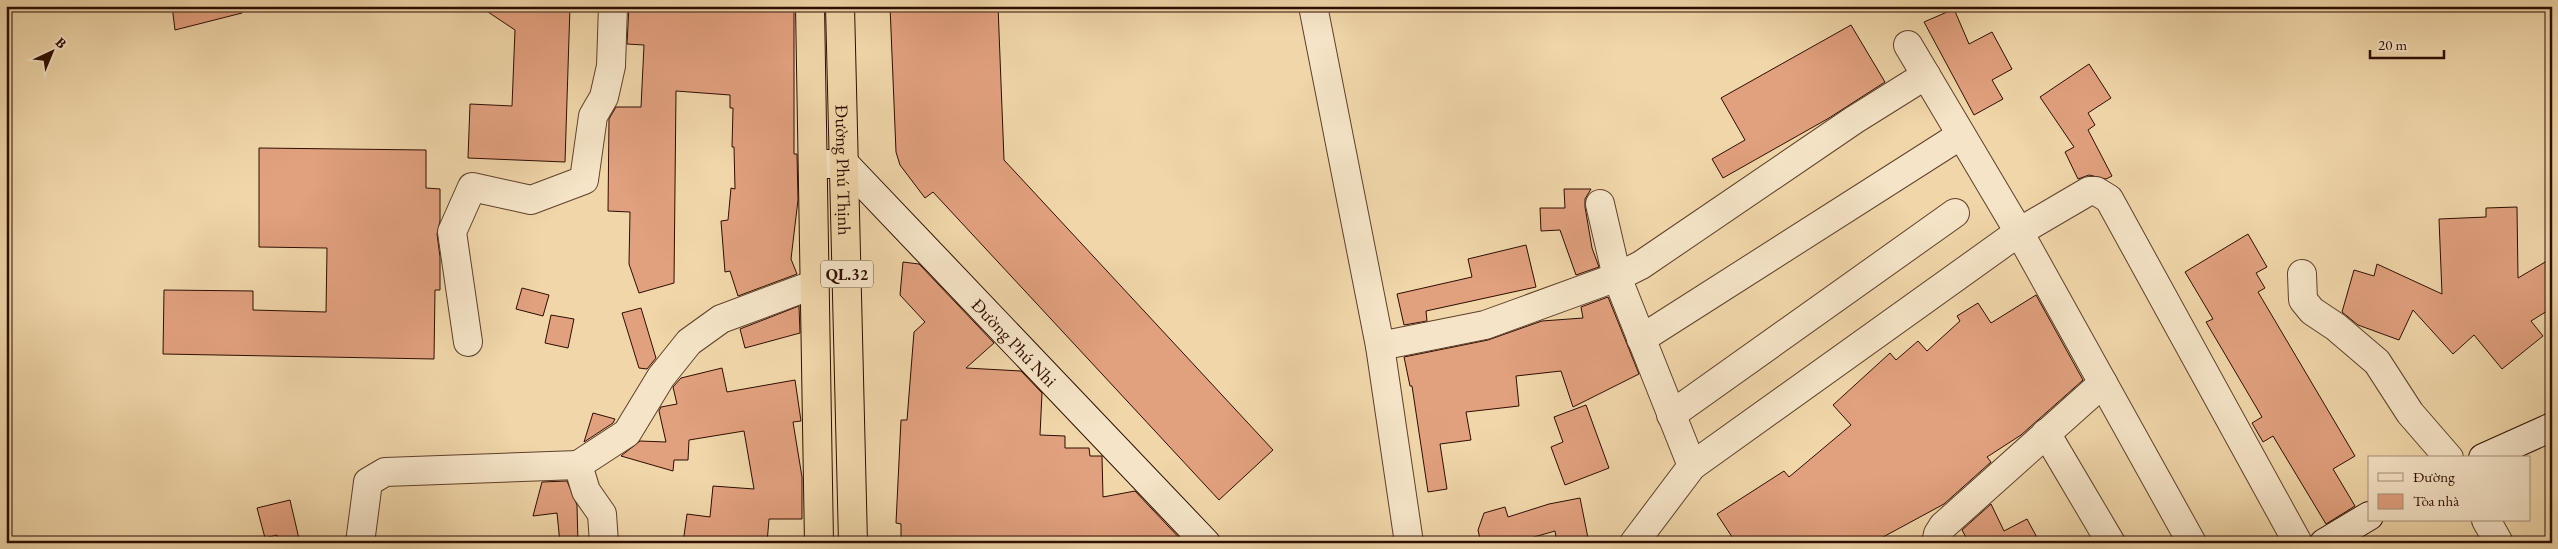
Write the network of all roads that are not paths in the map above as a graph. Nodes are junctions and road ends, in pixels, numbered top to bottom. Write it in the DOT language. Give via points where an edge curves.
graph roads {
  1 [pos="613,6"];
  2 [pos="810,6"];
  3 [pos="840,6"];
  4 [pos="1313,6"];
  5 [pos="1908,45"];
  6 [pos="1926,75"];
  7 [pos="1961,135"];
  8 [pos="813,164"];
  9 [pos="845,164"];
  10 [pos="1600,204"];
  11 [pos="1955,213"];
  12 [pos="2019,232"];
  13 [pos="2302,274"];
  14 [pos="1618,277"];
  15 [pos="814,284"];
  16 [pos="1641,339"];
  17 [pos="468,342"];
  18 [pos="1380,346"];
  19 [pos="2103,383"];
  20 [pos="1671,415"];
  21 [pos="2552,427"];
  22 [pos="2046,433"];
  23 [pos="2447,456"];
  24 [pos="2487,456"];
  25 [pos="578,465"];
  26 [pos="1692,466"];
  27 [pos="2368,517"];
  28 [pos="2487,522"];
  29 [pos="360,543"];
  30 [pos="604,543"];
  31 [pos="818,543"];
  32 [pos="853,543"];
  33 [pos="1206,543"];
  34 [pos="1409,543"];
  35 [pos="1634,543"];
  36 [pos="1936,543"];
  37 [pos="2111,543"];
  38 [pos="2192,543"];
  39 [pos="2298,543"];
  40 [pos="2324,543"];
  41 [pos="2499,543"];
  1 -- 17 [label="street" via="611,66 604,97 593,116 584,180 531,200 472,187 452,232"];
  2 -- 8 [label="highway, Đường Phú Thịnh / QL.32"];
  3 -- 9 [label="highway, Đường Phú Thịnh / QL.32"];
  4 -- 18 [label="street"];
  5 -- 6 [label="street"];
  6 -- 7 [label="street"];
  6 -- 14 [label="street"];
  7 -- 12 [label="street"];
  7 -- 16 [label="street"];
  8 -- 9 [label="street"];
  8 -- 15 [label="highway, Đường Phú Thịnh / QL.32"];
  9 -- 32 [label="highway, Đường Phú Thịnh / QL.32"];
  9 -- 33 [label="street, Đường Phú Nhi"];
  10 -- 14 [label="street"];
  11 -- 20 [label="street"];
  12 -- 19 [label="street"];
  12 -- 26 [label="street"];
  12 -- 39 [label="street" via="2089,191 2096,191 2109,199"];
  13 -- 23 [label="street" via="2303,300 2312,311 2378,362 2410,413"];
  14 -- 16 [label="street"];
  14 -- 18 [label="street" via="1485,325"];
  15 -- 25 [label="street" via="721,320 689,342 661,377 627,433"];
  15 -- 31 [label="highway, Đường Phú Thịnh / QL.32"];
  16 -- 20 [label="street"];
  18 -- 34 [label="street"];
  19 -- 22 [label="street"];
  19 -- 38 [label="street"];
  20 -- 26 [label="street"];
  21 -- 24 [label="street"];
  22 -- 36 [label="street" via="1944,526"];
  22 -- 37 [label="street"];
  25 -- 29 [label="street" via="385,472 368,482"];
  25 -- 30 [label="street" via="586,491 602,514"];
  26 -- 35 [label="street"];
  27 -- 40 [label="street"];
  28 -- 41 [label="street"];
}
